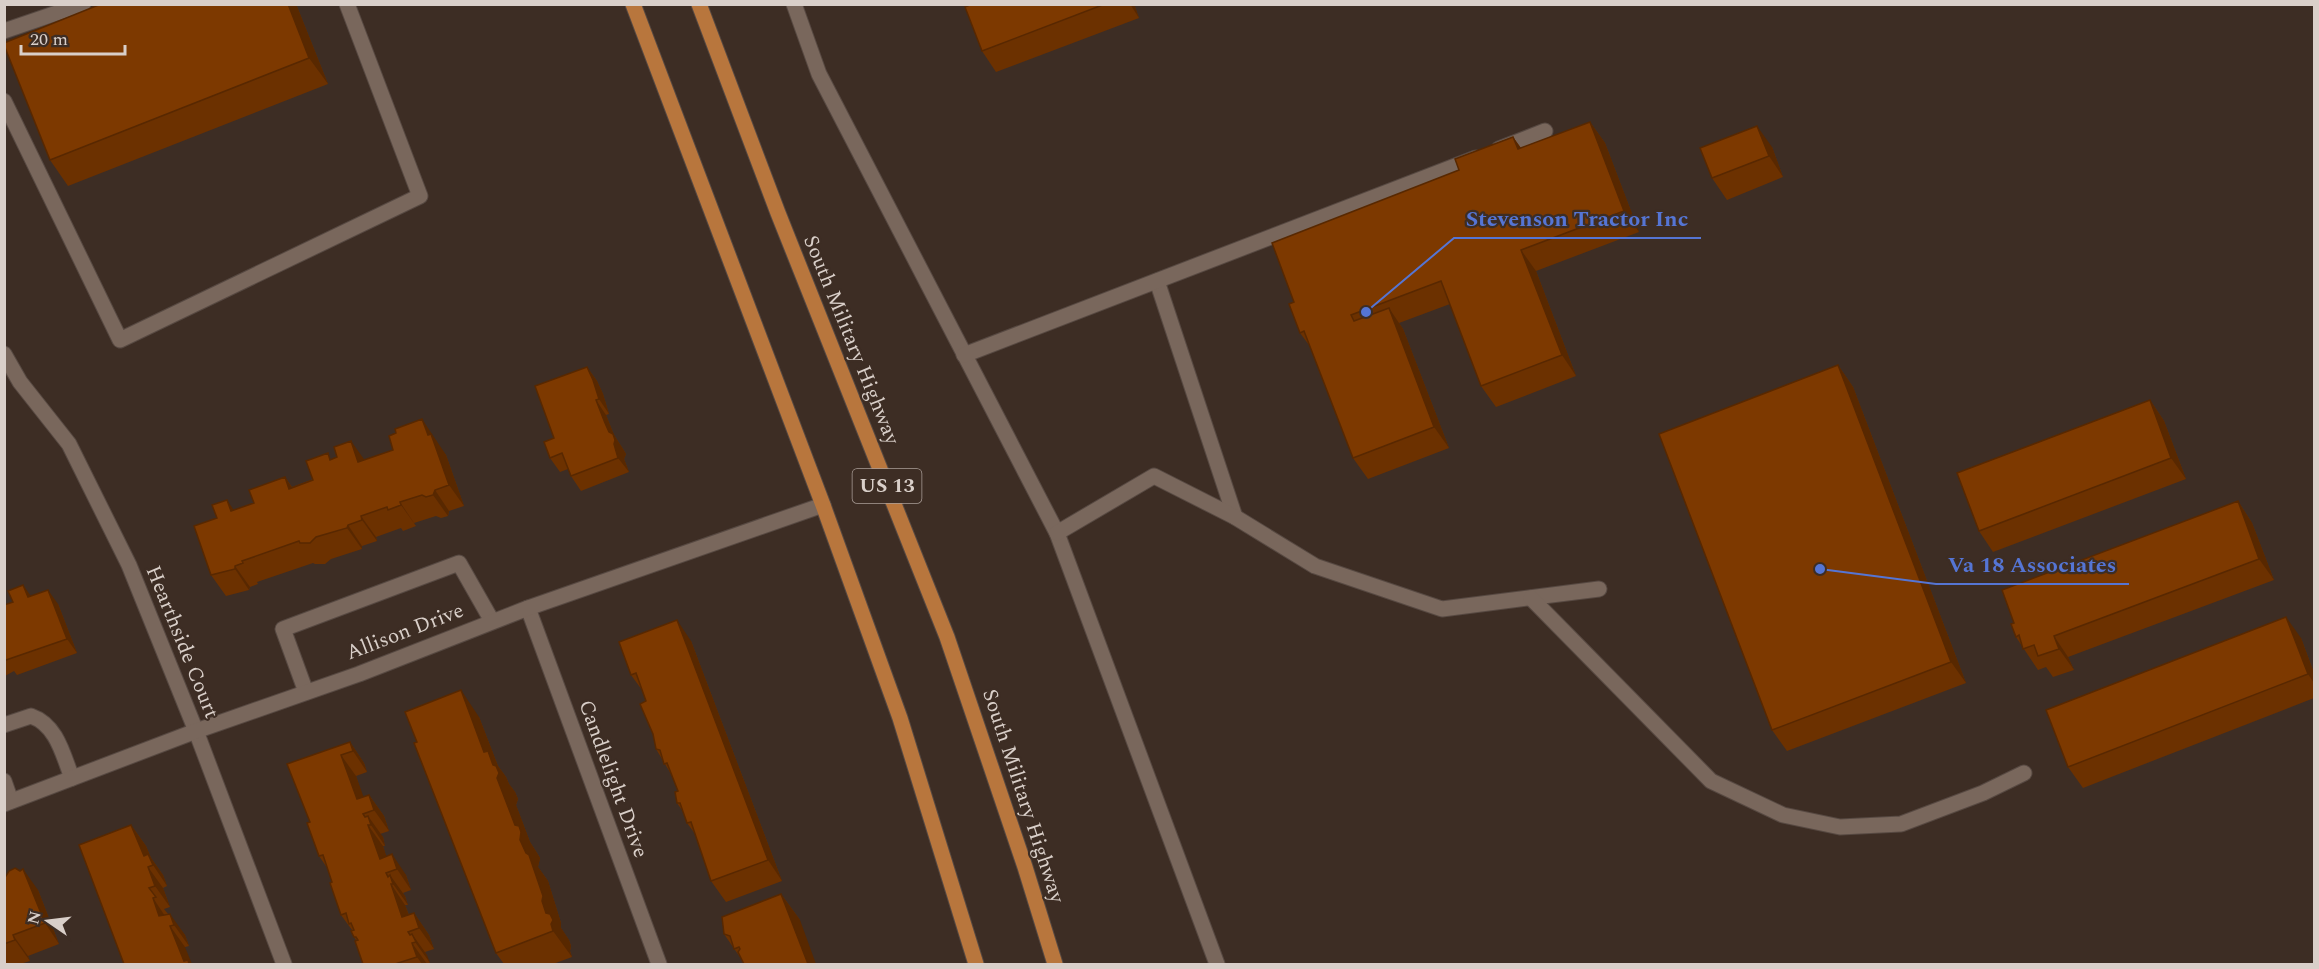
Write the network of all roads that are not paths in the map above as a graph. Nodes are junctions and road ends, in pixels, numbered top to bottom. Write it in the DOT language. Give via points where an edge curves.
graph roads {
  1 [pos="83,4"];
  2 [pos="347,4"];
  3 [pos="633,4"];
  4 [pos="699,4"];
  5 [pos="794,4"];
  6 [pos="4,31"];
  7 [pos="4,101"];
  8 [pos="1545,132"];
  9 [pos="1157,281"];
  10 [pos="4,354"];
  11 [pos="964,355"];
  12 [pos="823,505"];
  13 [pos="1235,517"];
  14 [pos="1056,533"];
  15 [pos="1599,589"];
  16 [pos="1531,598"];
  17 [pos="528,608"];
  18 [pos="492,621"];
  19 [pos="306,692"];
  20 [pos="4,725"];
  21 [pos="196,732"];
  22 [pos="2024,774"];
  23 [pos="72,778"];
  24 [pos="4,781"];
  25 [pos="8,802"];
  26 [pos="284,964"];
  27 [pos="659,964"];
  28 [pos="976,964"];
  29 [pos="1055,964"];
  30 [pos="1217,964"];
  1 -- 6 [label="street"];
  2 -- 7 [label="street" via="420,196 120,340"];
  3 -- 12 [label="main road, US 13"];
  4 -- 29 [label="main road, South Military Highway / US 13" via="947,637"];
  5 -- 11 [label="street" via="819,74"];
  8 -- 9 [label="street"];
  9 -- 11 [label="street"];
  9 -- 13 [label="street"];
  10 -- 21 [label="street, Hearthside Court" via="20,382 69,444 129,565"];
  11 -- 14 [label="street"];
  12 -- 17 [label="street, Allison Drive"];
  12 -- 28 [label="main road, US 13" via="900,718"];
  13 -- 14 [label="street" via="1154,476"];
  13 -- 16 [label="street" via="1315,566 1442,609"];
  14 -- 30 [label="street"];
  15 -- 16 [label="street"];
  16 -- 22 [label="street" via="1711,781 1783,815 1840,827 1901,824"];
  17 -- 18 [label="street, Allison Drive"];
  17 -- 27 [label="street, Candlelight Drive"];
  18 -- 19 [label="street, Allison Drive"];
  18 -- 19 [label="street" via="459,563 283,629"];
  19 -- 21 [label="street, Allison Drive"];
  20 -- 23 [label="street" via="31,716 47,724"];
  21 -- 23 [label="street, Allison Drive"];
  21 -- 26 [label="street, Hearthside Court"];
  23 -- 25 [label="street, Allison Drive"];
  24 -- 25 [label="street"];
}
